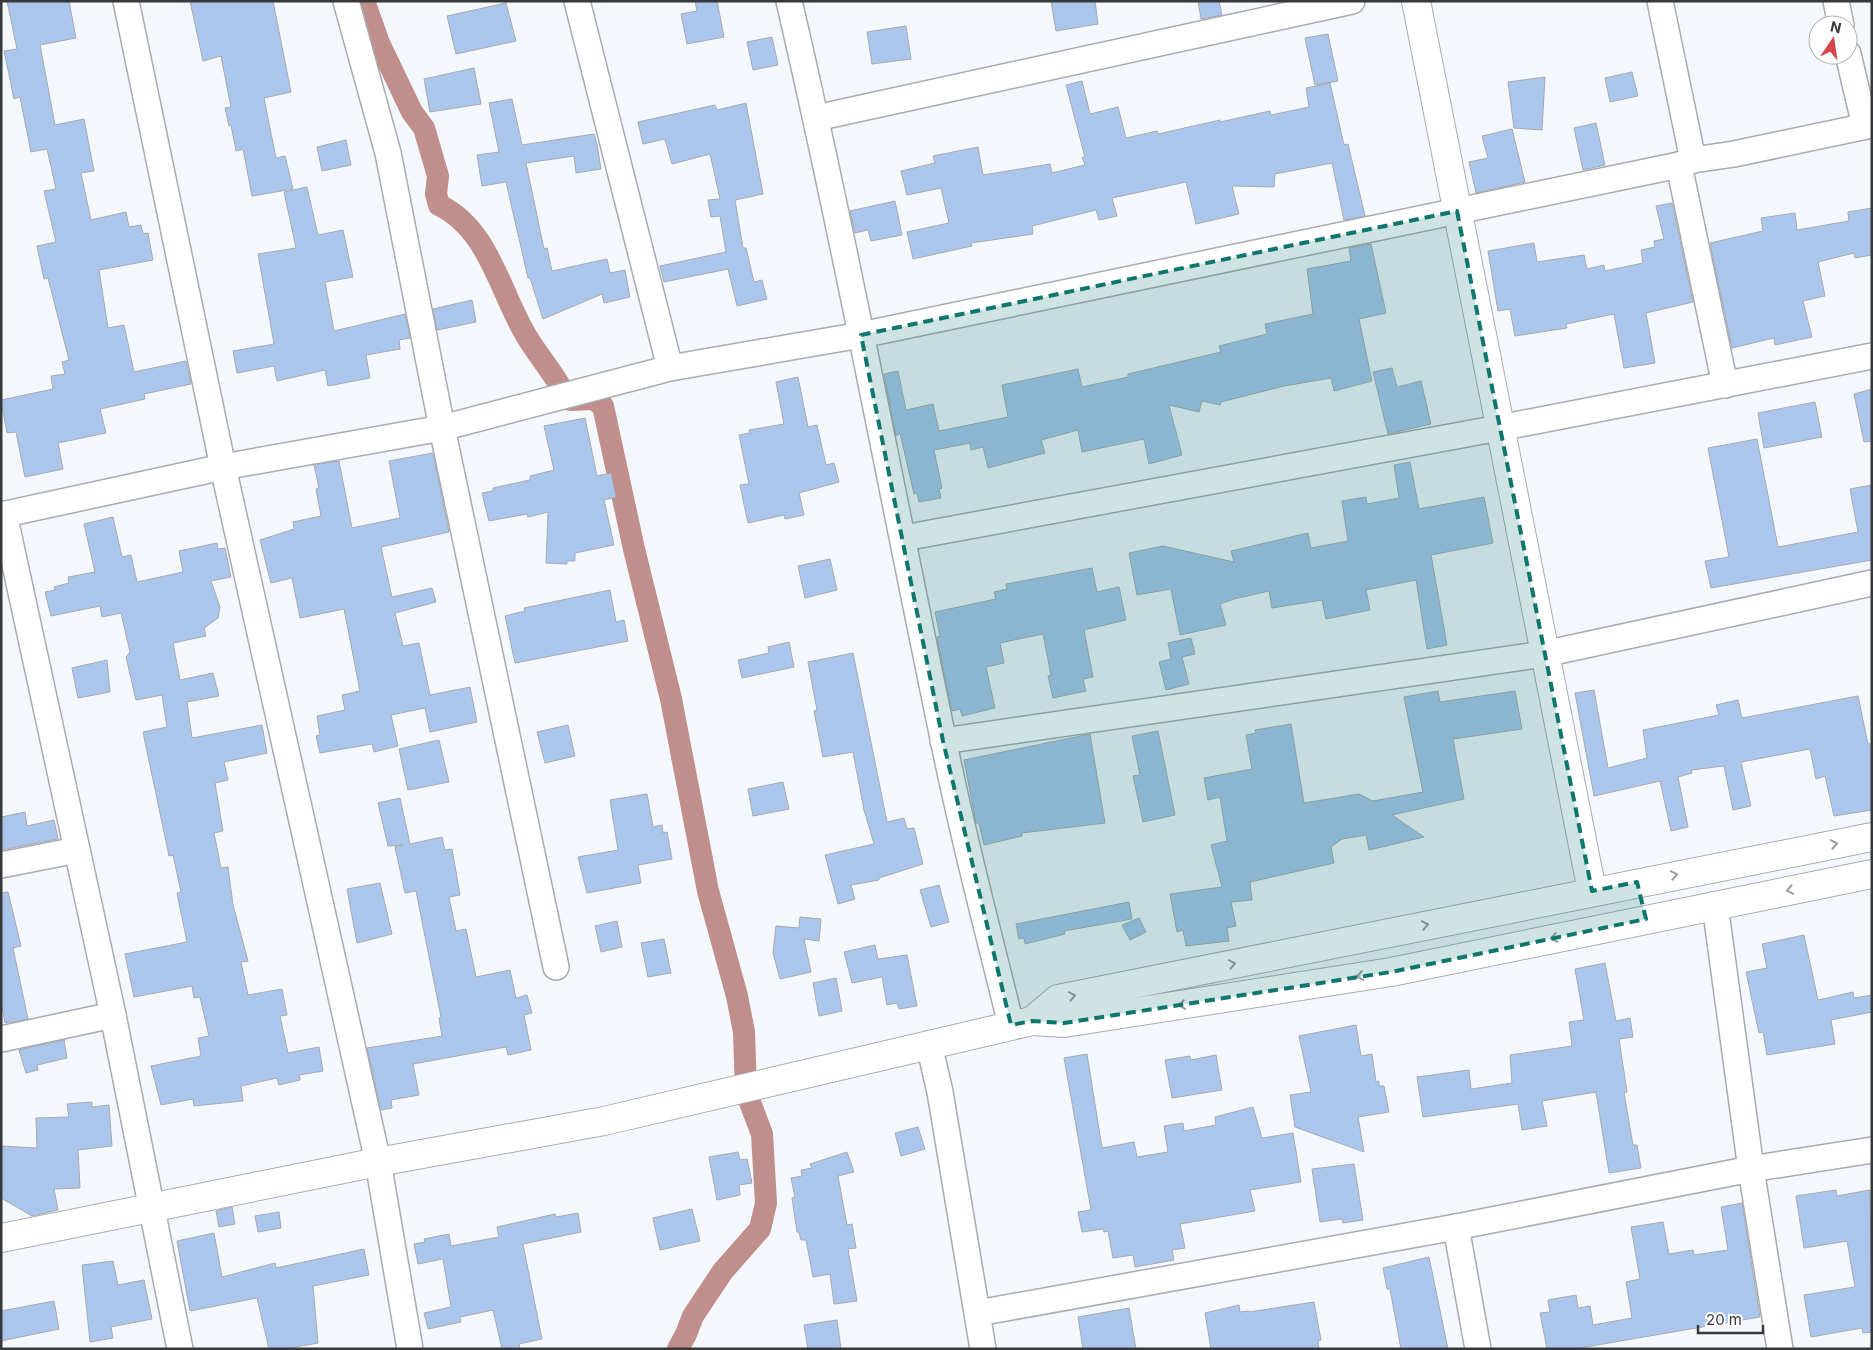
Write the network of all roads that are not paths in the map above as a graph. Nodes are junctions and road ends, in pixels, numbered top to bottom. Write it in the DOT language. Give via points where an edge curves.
graph roads {
  1 [pos="126,1"];
  2 [pos="346,1"];
  3 [pos="576,1"];
  4 [pos="789,1"];
  5 [pos="1352,1"];
  6 [pos="1416,1"];
  7 [pos="1660,1"];
  8 [pos="1836,1"];
  9 [pos="1839,15"];
  10 [pos="1851,65"];
  11 [pos="816,118"];
  12 [pos="1869,126"];
  13 [pos="1686,162"];
  14 [pos="1457,211"];
  15 [pos="861,335"];
  16 [pos="1872,356"];
  17 [pos="670,368"];
  18 [pos="1725,385"];
  19 [pos="442,428"];
  20 [pos="1499,428"];
  21 [pos="224,467"];
  22 [pos="3,515"];
  23 [pos="904,538"];
  24 [pos="1872,583"];
  25 [pos="1544,654"];
  26 [pos="943,741"];
  27 [pos="1872,836"];
  28 [pos="77,850"];
  29 [pos="1,865"];
  30 [pos="1872,874"];
  31 [pos="1637,882"];
  32 [pos="1592,892"];
  33 [pos="1715,905"];
  34 [pos="1646,919"];
  35 [pos="1384,934"];
  36 [pos="556,968"];
  37 [pos="1391,972"];
  38 [pos="113,1015"];
  39 [pos="1022,1023"];
  40 [pos="1,1039"];
  41 [pos="929,1044"];
  42 [pos="1872,1150"];
  43 [pos="378,1162"];
  44 [pos="1751,1169"];
  45 [pos="151,1208"];
  46 [pos="1456,1227"];
  47 [pos="1,1238"];
  48 [pos="978,1313"];
  49 [pos="180,1349"];
  50 [pos="410,1349"];
  51 [pos="983,1349"];
  52 [pos="1478,1349"];
  53 [pos="1780,1349"];
  1 -- 21 [label="street"];
  2 -- 19 [label="street" via="388,153"];
  3 -- 17 [label="street"];
  4 -- 11 [label="street"];
  5 -- 11 [label="street"];
  6 -- 14 [label="street"];
  7 -- 13 [label="street"];
  8 -- 9 [label="street"];
  10 -- 12 [label="street"];
  11 -- 15 [label="street"];
  12 -- 13 [label="street"];
  13 -- 14 [label="street"];
  13 -- 18 [label="street"];
  14 -- 15 [label="street"];
  14 -- 20 [label="street"];
  15 -- 17 [label="street"];
  15 -- 23 [label="street"];
  16 -- 18 [label="street"];
  17 -- 19 [label="street"];
  18 -- 20 [label="street"];
  19 -- 21 [label="street"];
  19 -- 36 [label="street"];
  20 -- 23 [label="street"];
  20 -- 25 [label="street"];
  21 -- 22 [label="street"];
  21 -- 43 [label="street"];
  22 -- 28 [label="street"];
  23 -- 26 [label="street"];
  24 -- 25 [label="street"];
  25 -- 26 [label="street"];
  25 -- 32 [label="street"];
  26 -- 39 [label="street"];
  31 -- 27 [label="street, one-way"];
  28 -- 29 [label="street"];
  28 -- 38 [label="street"];
  30 -- 33 [label="street, one-way"];
  31 -- 32 [label="street"];
  31 -- 34 [label="street"];
  35 -- 32 [label="street, one-way"];
  33 -- 34 [label="street"];
  33 -- 44 [label="street"];
  34 -- 37 [label="street, one-way"];
  35 -- 37 [label="street"];
  39 -- 35 [label="street, one-way" via="1058,999"];
  37 -- 39 [label="street, one-way" via="1064,1023"];
  38 -- 40 [label="street"];
  38 -- 45 [label="street"];
  39 -- 41 [label="street"];
  41 -- 43 [label="street" via="604,1121"];
  41 -- 48 [label="street"];
  42 -- 44 [label="street"];
  43 -- 45 [label="street"];
  43 -- 50 [label="street"];
  44 -- 46 [label="street"];
  44 -- 53 [label="street"];
  45 -- 47 [label="street"];
  45 -- 49 [label="street"];
  46 -- 48 [label="street"];
  46 -- 52 [label="street"];
  48 -- 51 [label="street"];
}
